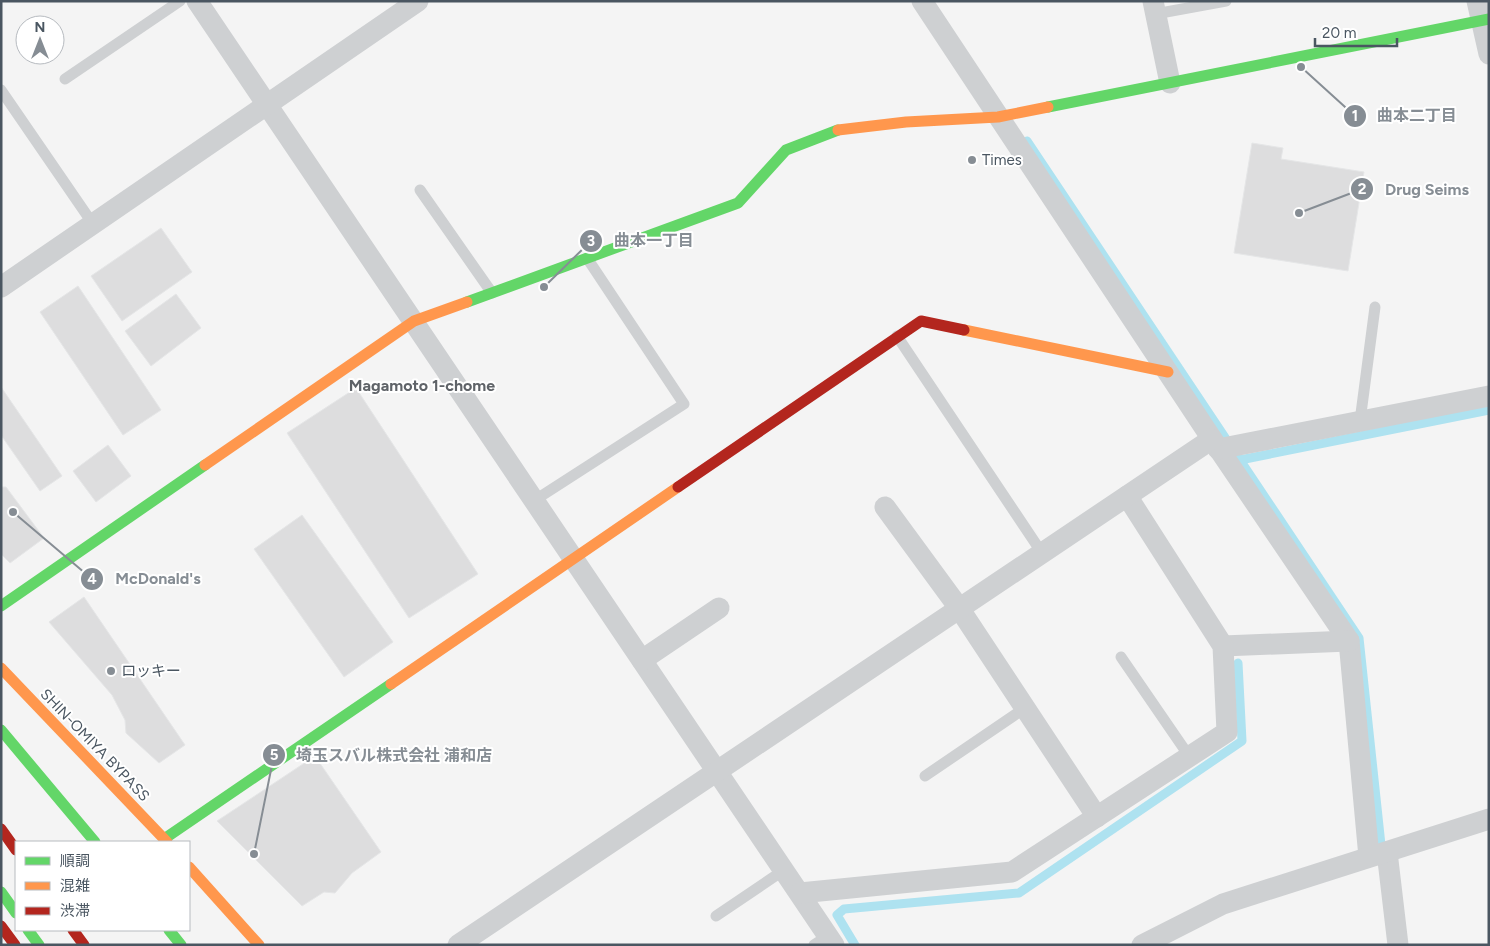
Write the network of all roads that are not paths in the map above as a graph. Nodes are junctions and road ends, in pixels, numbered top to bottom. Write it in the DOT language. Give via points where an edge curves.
graph roads {
  1 [pos="180,1"];
  2 [pos="198,1"];
  3 [pos="418,1"];
  4 [pos="922,1"];
  5 [pos="1226,1"];
  6 [pos="1154,8"];
  7 [pos="1482,14"];
  8 [pos="1489,54"];
  9 [pos="65,79"];
  10 [pos="1170,83"];
  11 [pos="1,90"];
  12 [pos="268,104"];
  13 [pos="998,117"];
  14 [pos="420,190"];
  15 [pos="93,224"];
  16 [pos="587,258"];
  17 [pos="1,287"];
  18 [pos="492,293"];
  19 [pos="1375,307"];
  20 [pos="414,322"];
  21 [pos="897,336"];
  22 [pos="1168,372"];
  23 [pos="1489,396"];
  24 [pos="1360,421"];
  25 [pos="1215,444"];
  26 [pos="1127,496"];
  27 [pos="535,500"];
  28 [pos="885,507"];
  29 [pos="1042,552"];
  30 [pos="574,558"];
  31 [pos="1,606"];
  32 [pos="719,608"];
  33 [pos="959,608"];
  34 [pos="1349,641"];
  35 [pos="1223,646"];
  36 [pos="1122,657"];
  37 [pos="642,660"];
  38 [pos="1,668"];
  39 [pos="1025,708"];
  40 [pos="1,730"];
  41 [pos="1189,756"];
  42 [pos="717,770"];
  43 [pos="925,776"];
  44 [pos="1097,817"];
  45 [pos="1489,819"];
  46 [pos="1,829"];
  47 [pos="94,841"];
  48 [pos="165,841"];
  49 [pos="15,849"];
  50 [pos="1378,854"];
  51 [pos="190,868"];
  52 [pos="784,870"];
  53 [pos="1,892"];
  54 [pos="800,893"];
  55 [pos="15,912"];
  56 [pos="716,916"];
  57 [pos="1,926"];
  58 [pos="29,931"];
  59 [pos="74,931"];
  60 [pos="170,931"];
  61 [pos="826,942"];
  62 [pos="15,945"];
  63 [pos="39,945"];
  64 [pos="84,945"];
  65 [pos="181,945"];
  66 [pos="259,945"];
  67 [pos="458,945"];
  68 [pos="1142,945"];
  69 [pos="1398,945"];
  1 -- 9 [label="lane"];
  2 -- 12 [label="street"];
  3 -- 12 [label="street"];
  4 -- 13 [label="street"];
  5 -- 6 [label="lane"];
  6 -- 10 [label="street"];
  7 -- 8 [label="street"];
  7 -- 10 [label="main road"];
  10 -- 13 [label="main road"];
  11 -- 15 [label="lane"];
  12 -- 15 [label="street"];
  12 -- 20 [label="street"];
  13 -- 16 [label="main road" via="906,122 839,130 786,150 738,203"];
  13 -- 22 [label="street"];
  14 -- 18 [label="lane"];
  15 -- 17 [label="street"];
  16 -- 18 [label="main road"];
  16 -- 27 [label="lane" via="684,404"];
  18 -- 20 [label="main road"];
  19 -- 24 [label="lane"];
  20 -- 27 [label="street"];
  20 -- 31 [label="main road"];
  21 -- 22 [label="main road" via="921,320"];
  21 -- 29 [label="lane"];
  21 -- 30 [label="main road"];
  22 -- 25 [label="street"];
  23 -- 24 [label="street"];
  24 -- 25 [label="street"];
  25 -- 26 [label="street"];
  25 -- 34 [label="street"];
  26 -- 29 [label="street"];
  26 -- 35 [label="street"];
  27 -- 30 [label="street"];
  28 -- 33 [label="street"];
  29 -- 33 [label="street"];
  30 -- 37 [label="street"];
  30 -- 48 [label="main road"];
  32 -- 37 [label="street"];
  33 -- 39 [label="street"];
  33 -- 42 [label="street"];
  34 -- 35 [label="street"];
  34 -- 50 [label="street"];
  35 -- 41 [label="street" via="1227,732"];
  36 -- 41 [label="lane"];
  37 -- 42 [label="street"];
  38 -- 48 [label="main road, SHIN-OMIYA BYPASS"];
  39 -- 43 [label="lane"];
  39 -- 44 [label="street"];
  40 -- 47 [label="main road"];
  41 -- 44 [label="street"];
  42 -- 52 [label="street"];
  42 -- 67 [label="street"];
  44 -- 54 [label="street" via="1012,872"];
  45 -- 50 [label="street"];
  46 -- 49 [label="main road"];
  50 -- 68 [label="street" via="1223,904"];
  50 -- 69 [label="street"];
  51 -- 66 [label="main road"];
  52 -- 54 [label="street"];
  52 -- 56 [label="lane"];
  53 -- 55 [label="main road"];
  54 -- 61 [label="street"];
  57 -- 62 [label="main road"];
  58 -- 63 [label="main road"];
  59 -- 64 [label="main road"];
  60 -- 65 [label="main road"];
}
